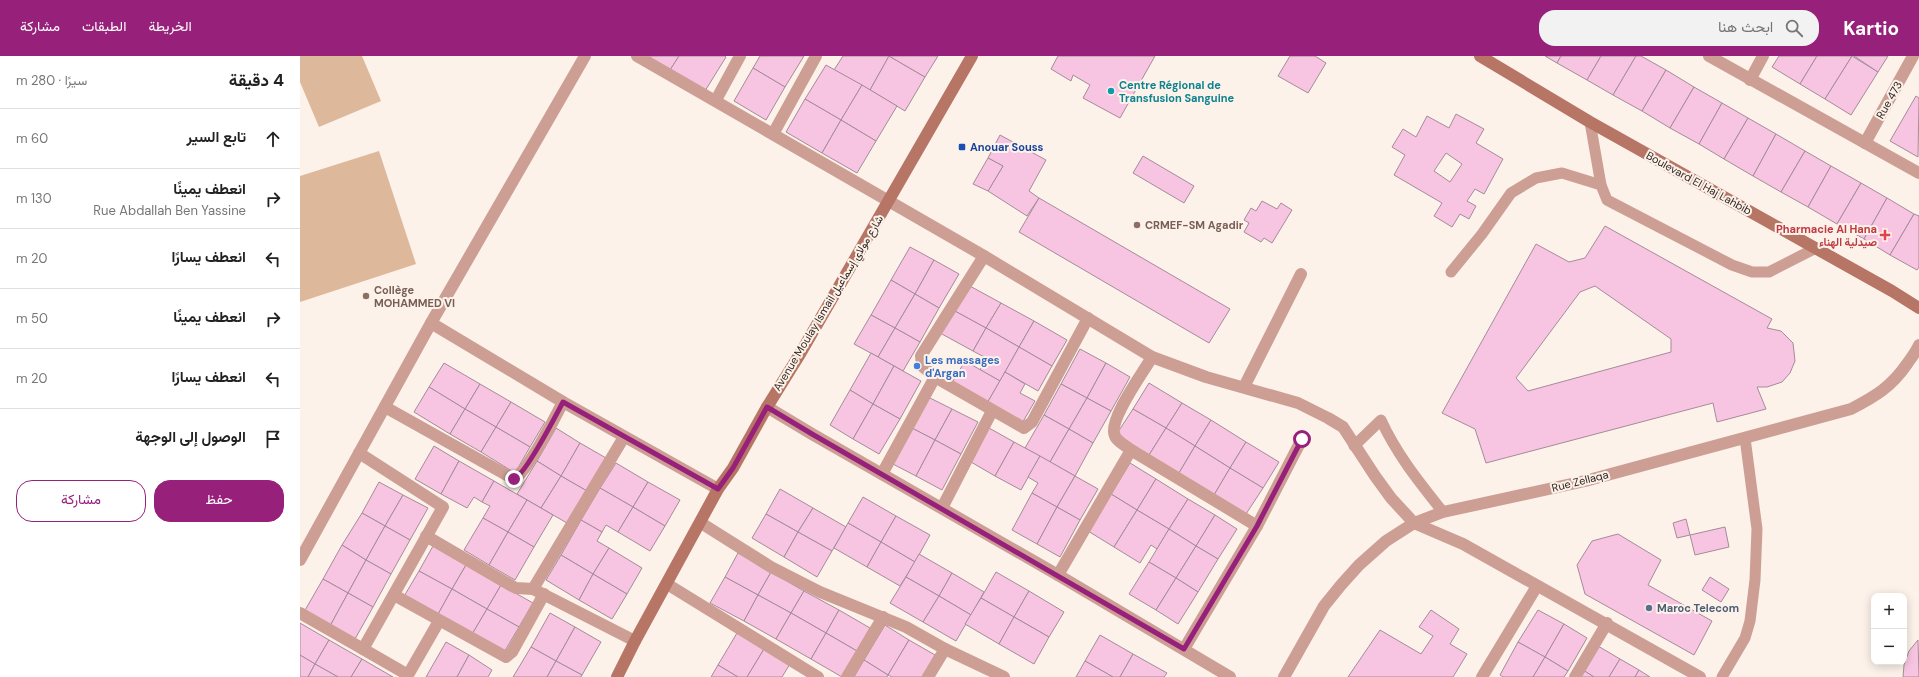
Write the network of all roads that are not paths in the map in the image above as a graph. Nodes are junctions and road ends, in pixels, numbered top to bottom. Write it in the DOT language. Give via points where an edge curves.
graph roads {
  1 [pos="585,56"];
  2 [pos="637,56"];
  3 [pos="740,56"];
  4 [pos="816,56"];
  5 [pos="972,56"];
  6 [pos="1480,56"];
  7 [pos="1709,56"];
  8 [pos="1763,56"];
  9 [pos="1913,56"];
  10 [pos="1750,80"];
  11 [pos="716,100"];
  12 [pos="1590,122"];
  13 [pos="773,134"];
  14 [pos="1865,143"];
  15 [pos="1919,173"];
  16 [pos="1601,184"];
  17 [pos="889,200"];
  18 [pos="1816,248"];
  19 [pos="984,256"];
  20 [pos="1451,272"];
  21 [pos="1301,274"];
  22 [pos="1919,308"];
  23 [pos="1088,318"];
  24 [pos="431,323"];
  25 [pos="1919,345"];
  26 [pos="1152,357"];
  27 [pos="934,377"];
  28 [pos="1244,386"];
  29 [pos="563,402"];
  30 [pos="385,407"];
  31 [pos="767,407"];
  32 [pos="992,411"];
  33 [pos="624,437"];
  34 [pos="1745,438"];
  35 [pos="1302,439"];
  36 [pos="1354,446"];
  37 [pos="1132,450"];
  38 [pos="359,453"];
  39 [pos="882,474"];
  40 [pos="718,489"];
  41 [pos="942,508"];
  42 [pos="1443,512"];
  43 [pos="700,523"];
  44 [pos="1414,523"];
  45 [pos="1257,526"];
  46 [pos="426,536"];
  47 [pos="300,560"];
  48 [pos="1058,575"];
  49 [pos="667,584"];
  50 [pos="1537,586"];
  51 [pos="539,592"];
  52 [pos="394,595"];
  53 [pos="300,613"];
  54 [pos="883,617"];
  55 [pos="439,622"];
  56 [pos="1607,623"];
  57 [pos="634,641"];
  58 [pos="363,649"];
  59 [pos="945,649"];
  60 [pos="1184,649"];
  61 [pos="986,673"];
  62 [pos="407,676"];
  63 [pos="617,677"];
  64 [pos="818,677"];
  65 [pos="847,677"];
  66 [pos="928,677"];
  67 [pos="1004,677"];
  68 [pos="1230,677"];
  69 [pos="1284,677"];
  70 [pos="1482,677"];
  71 [pos="1575,677"];
  72 [pos="1700,677"];
  73 [pos="1722,677"];
  1 -- 24 [label="street"];
  2 -- 11 [label="street"];
  3 -- 11 [label="street"];
  4 -- 13 [label="street"];
  5 -- 17 [label="street, Avenue Moulay Ismail شارع مولاي إسماعيل"];
  6 -- 12 [label="street, Boulevard El Haj Lahbib"];
  7 -- 10 [label="street"];
  8 -- 10 [label="street"];
  9 -- 14 [label="street, Rue 473"];
  10 -- 14 [label="street"];
  11 -- 13 [label="street"];
  12 -- 16 [label="lane"];
  12 -- 18 [label="street, Boulevard El Haj Lahbib"];
  13 -- 17 [label="street"];
  14 -- 15 [label="street"];
  16 -- 18 [label="lane" via="1607,200 1732,265 1752,272 1769,272"];
  16 -- 20 [label="lane" via="1562,173 1536,178 1511,193"];
  17 -- 19 [label="street"];
  17 -- 31 [label="street, Avenue Moulay Ismail شارع مولاي إسماعيل"];
  18 -- 22 [label="street, Boulevard El Haj Lahbib"];
  19 -- 23 [label="street"];
  19 -- 27 [label="street" via="921,356 922,366"];
  21 -- 28 [label="street"];
  23 -- 26 [label="street"];
  23 -- 32 [label="street" via="1032,422 1020,428"];
  24 -- 29 [label="street"];
  24 -- 30 [label="street"];
  25 -- 34 [label="street, Rue Zellaqa" via="1898,377 1874,397 1851,409"];
  26 -- 28 [label="street" via="1206,377"];
  26 -- 37 [label="street" via="1114,422 1115,437"];
  27 -- 32 [label="street"];
  27 -- 39 [label="street"];
  28 -- 36 [label="street" via="1298,403 1328,418 1342,427"];
  29 -- 30 [label="street" via="528,463 514,479"];
  29 -- 33 [label="street"];
  30 -- 38 [label="street"];
  31 -- 39 [label="street"];
  31 -- 40 [label="street, Avenue Moulay Ismail شارع مولاي إسماعيل" via="733,468"];
  32 -- 41 [label="street"];
  33 -- 40 [label="street"];
  33 -- 51 [label="street"];
  34 -- 42 [label="street, Rue Zellaqa" via="1585,481"];
  34 -- 73 [label="lane" via="1757,530 1755,580 1750,621 1744,638"];
  35 -- 45 [label="street"];
  36 -- 42 [label="lane" via="1381,420 1405,464"];
  36 -- 44 [label="street"];
  37 -- 45 [label="street"];
  37 -- 48 [label="street"];
  38 -- 46 [label="street" via="442,506"];
  38 -- 47 [label="street"];
  39 -- 41 [label="street"];
  40 -- 43 [label="street, Avenue Moulay Ismail شارع مولاي إسماعيل"];
  41 -- 48 [label="street"];
  42 -- 44 [label="street, Rue Zellaqa"];
  43 -- 49 [label="street, Avenue Moulay Ismail شارع مولاي إسماعيل"];
  43 -- 54 [label="street" via="778,571 820,592"];
  44 -- 50 [label="street" via="1463,544"];
  44 -- 69 [label="street, Rue Zellaqa" via="1364,560 1341,585 1324,606"];
  45 -- 60 [label="street"];
  46 -- 51 [label="street" via="512,586"];
  46 -- 52 [label="street"];
  48 -- 60 [label="street"];
  49 -- 57 [label="street, Avenue Moulay Ismail شارع مولاي إسماعيل"];
  49 -- 64 [label="street"];
  50 -- 56 [label="street"];
  50 -- 70 [label="street"];
  51 -- 55 [label="street" via="512,652 506,657"];
  51 -- 57 [label="street"];
  52 -- 55 [label="street"];
  52 -- 58 [label="street"];
  53 -- 58 [label="street"];
  54 -- 59 [label="street"];
  54 -- 65 [label="street"];
  55 -- 62 [label="street"];
  56 -- 71 [label="street"];
  56 -- 72 [label="street"];
  57 -- 63 [label="street, Avenue Moulay Ismail شارع مولاي إسماعيل"];
  58 -- 62 [label="street"];
  59 -- 61 [label="street"];
  59 -- 66 [label="street"];
  60 -- 68 [label="street"];
  61 -- 67 [label="street"];
}
